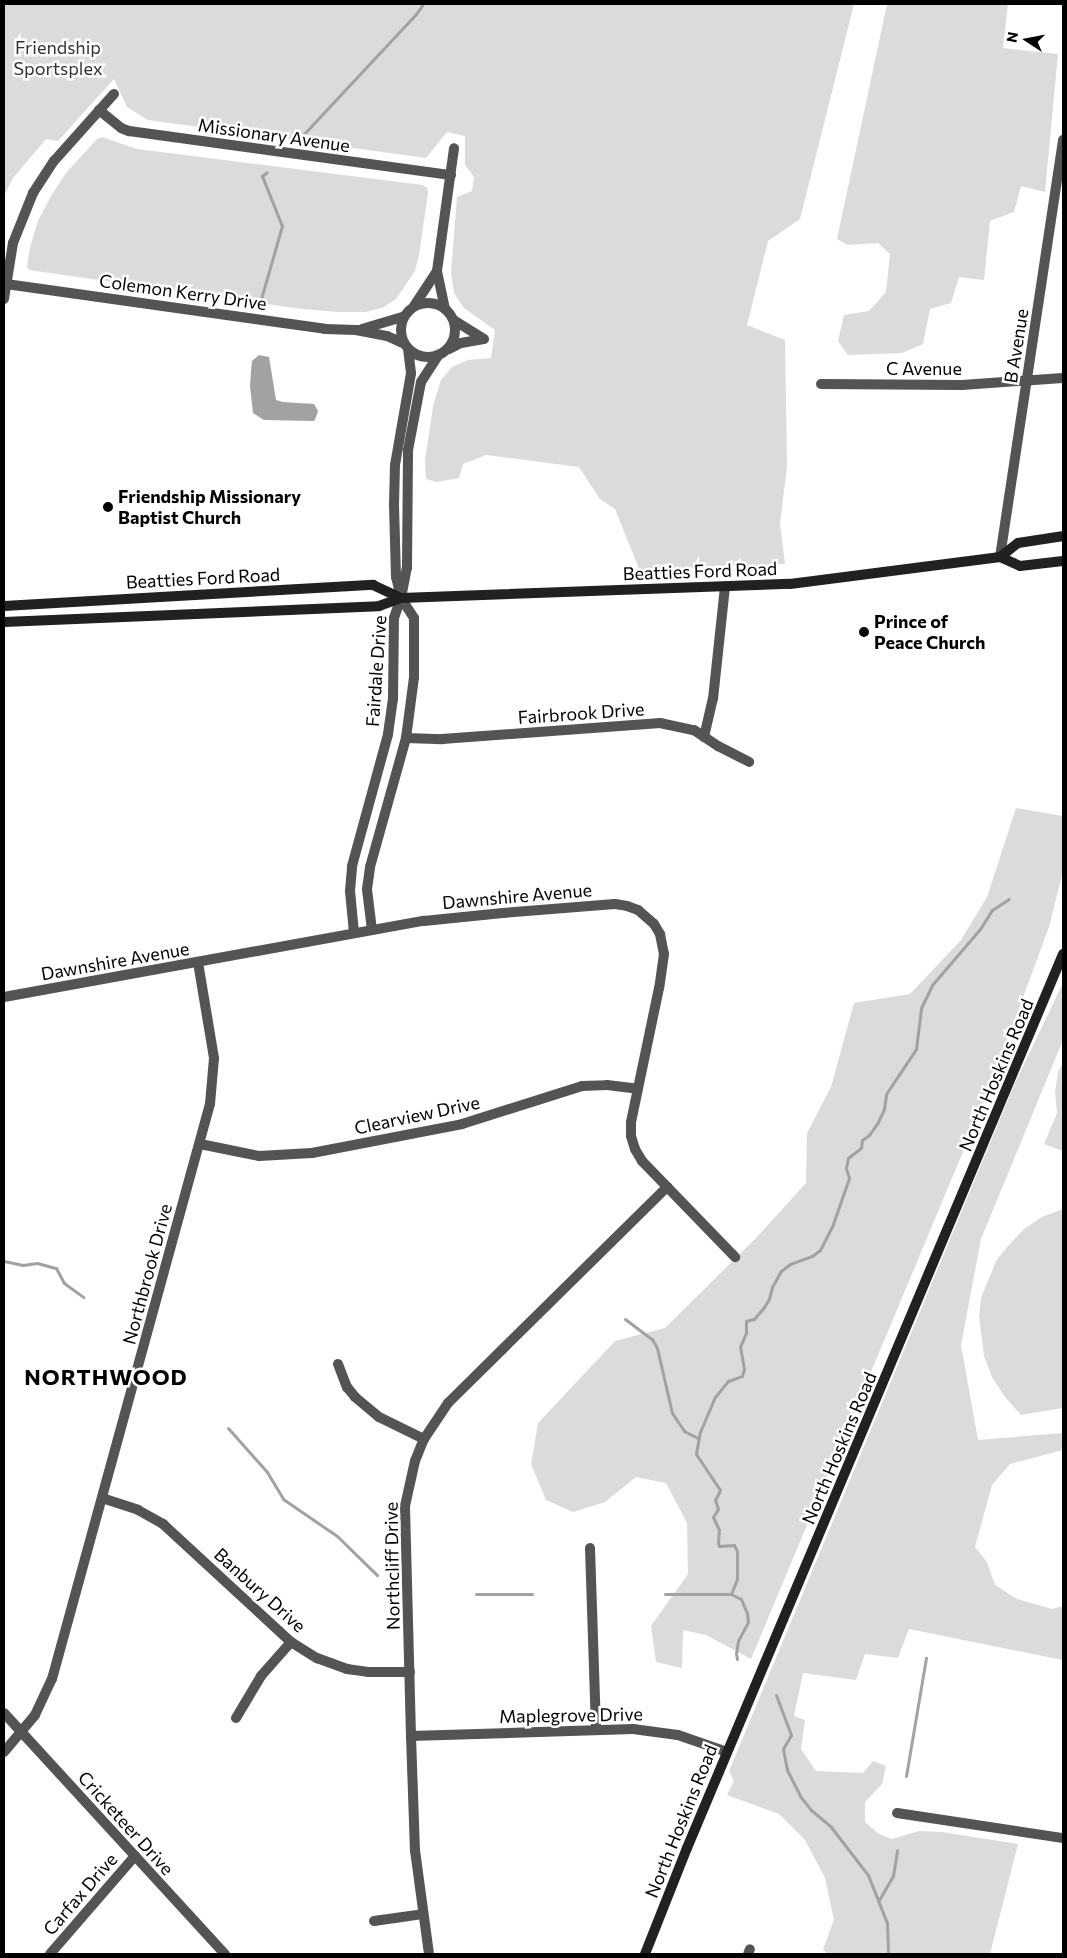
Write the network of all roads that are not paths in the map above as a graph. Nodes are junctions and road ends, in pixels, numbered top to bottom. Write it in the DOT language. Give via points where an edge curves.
graph roads {
  1 [pos="114,94"];
  2 [pos="100,110"];
  3 [pos="1063,140"];
  4 [pos="454,148"];
  5 [pos="450,175"];
  6 [pos="437,271"];
  7 [pos="6,284"];
  8 [pos="4,299"];
  9 [pos="414,306"];
  10 [pos="446,309"];
  11 [pos="402,317"];
  12 [pos="454,320"];
  13 [pos="356,330"];
  14 [pos="406,346"];
  15 [pos="443,352"];
  16 [pos="1063,378"];
  17 [pos="1027,379"];
  18 [pos="822,384"];
  19 [pos="1063,536"];
  20 [pos="1000,557"];
  21 [pos="1063,561"];
  22 [pos="726,587"];
  23 [pos="401,598"];
  24 [pos="4,606"];
  25 [pos="4,622"];
  26 [pos="391,715"];
  27 [pos="410,717"];
  28 [pos="704,737"];
  29 [pos="406,738"];
  30 [pos="749,762"];
  31 [pos="370,802"];
  32 [pos="387,807"];
  33 [pos="372,930"];
  34 [pos="354,933"];
  35 [pos="1063,954"];
  36 [pos="198,962"];
  37 [pos="4,997"];
  38 [pos="638,1089"];
  39 [pos="200,1144"];
  40 [pos="667,1188"];
  41 [pos="735,1257"];
  42 [pos="338,1364"];
  43 [pos="424,1440"];
  44 [pos="102,1498"];
  45 [pos="590,1548"];
  46 [pos="291,1642"];
  47 [pos="410,1672"];
  48 [pos="4,1713"];
  49 [pos="236,1718"];
  50 [pos="596,1730"];
  51 [pos="21,1732"];
  52 [pos="411,1736"];
  53 [pos="4,1752"];
  54 [pos="727,1752"];
  55 [pos="897,1813"];
  56 [pos="1063,1838"];
  57 [pos="135,1856"];
  58 [pos="423,1914"];
  59 [pos="374,1920"];
  60 [pos="50,1954"];
  61 [pos="225,1954"];
  62 [pos="429,1954"];
  63 [pos="645,1954"];
  1 -- 2 [label="street"];
  2 -- 5 [label="street, Missionary Avenue" via="129,131"];
  2 -- 7 [label="street" via="54,161 33,193 13,244"];
  3 -- 17 [label="street, B Avenue"];
  4 -- 5 [label="street"];
  5 -- 6 [label="street"];
  6 -- 9 [label="street"];
  6 -- 10 [label="street"];
  7 -- 8 [label="street"];
  7 -- 13 [label="street, Colemon Kerry Drive" via="325,329"];
  9 -- 10 [label="street" via="430,302"];
  9 -- 11 [label="street"];
  10 -- 12 [label="street"];
  11 -- 13 [label="street, Colemon Kerry Drive"];
  11 -- 14 [label="street" via="401,335"];
  12 -- 15 [label="street" via="455,333"];
  12 -- 15 [label="street" via="484,339 461,343"];
  13 -- 14 [label="street, Colemon Kerry Drive" via="387,336"];
  14 -- 15 [label="street" via="424,358"];
  14 -- 23 [label="street" via="411,373 395,469 396,577"];
  15 -- 23 [label="street" via="421,382 411,430 407,470 407,568"];
  16 -- 17 [label="street, C Avenue"];
  17 -- 18 [label="street, C Avenue" via="962,385"];
  17 -- 20 [label="street, B Avenue"];
  19 -- 20 [label="main road, Beatties Ford Road" via="1018,543"];
  20 -- 21 [label="main road, Beatties Ford Road" via="1020,566"];
  20 -- 22 [label="main road, Beatties Ford Road" via="856,577"];
  22 -- 23 [label="main road, Beatties Ford Road"];
  22 -- 28 [label="street" via="713,698"];
  23 -- 24 [label="main road, Beatties Ford Road" via="373,585"];
  23 -- 25 [label="main road, Beatties Ford Road" via="379,606"];
  23 -- 26 [label="street, Fairdale Drive" via="394,618"];
  23 -- 27 [label="street, Fairdale Drive" via="414,618"];
  26 -- 27 [label="street"];
  26 -- 31 [label="street, Fairdale Drive"];
  27 -- 29 [label="street, Fairdale Drive"];
  28 -- 29 [label="street, Fairbrook Drive" via="686,727 660,723 442,739"];
  28 -- 30 [label="street, Fairbrook Drive"];
  29 -- 32 [label="street, Fairdale Drive"];
  31 -- 32 [label="street"];
  31 -- 34 [label="street, Fairdale Drive" via="352,866 350,891"];
  32 -- 33 [label="street, Fairdale Drive" via="367,889"];
  33 -- 34 [label="street, Dawnshire Avenue"];
  33 -- 38 [label="street, Dawnshire Avenue" via="459,917 615,904 638,910 654,924 662,939 664,954"];
  34 -- 36 [label="street, Dawnshire Avenue"];
  35 -- 54 [label="main road, North Hoskins Road"];
  36 -- 37 [label="street, Dawnshire Avenue"];
  36 -- 39 [label="street, Northbrook Drive" via="211,1027 214,1070"];
  38 -- 39 [label="street, Clearview Drive" via="582,1086 462,1124 312,1153 259,1156"];
  38 -- 40 [label="street, Dawnshire Avenue" via="631,1136 642,1161"];
  39 -- 44 [label="street, Northbrook Drive"];
  40 -- 41 [label="street, Dawnshire Avenue"];
  40 -- 43 [label="street, Northcliff Drive" via="448,1403"];
  42 -- 43 [label="street" via="347,1388 355,1397 379,1417"];
  43 -- 47 [label="street, Northcliff Drive" via="408,1485 405,1506"];
  44 -- 46 [label="street, Banbury Drive" via="138,1510 163,1524"];
  44 -- 51 [label="street, Northbrook Drive" via="52,1679 35,1715"];
  45 -- 50 [label="street"];
  46 -- 47 [label="street, Banbury Drive" via="317,1658 348,1669"];
  46 -- 49 [label="street" via="261,1676"];
  47 -- 52 [label="street, Northcliff Drive"];
  48 -- 51 [label="street, Cricketeer Drive"];
  50 -- 52 [label="street, Maplegrove Drive"];
  50 -- 54 [label="street, Maplegrove Drive" via="658,1731 703,1742"];
  51 -- 53 [label="street, Northbrook Drive"];
  51 -- 57 [label="street, Cricketeer Drive"];
  52 -- 58 [label="street, Northcliff Drive" via="415,1851"];
  54 -- 63 [label="main road, North Hoskins Road"];
  55 -- 56 [label="street"];
  57 -- 60 [label="street, Carfax Drive"];
  57 -- 61 [label="street, Cricketeer Drive"];
  58 -- 59 [label="street"];
  58 -- 62 [label="street, Northcliff Drive"];
}
